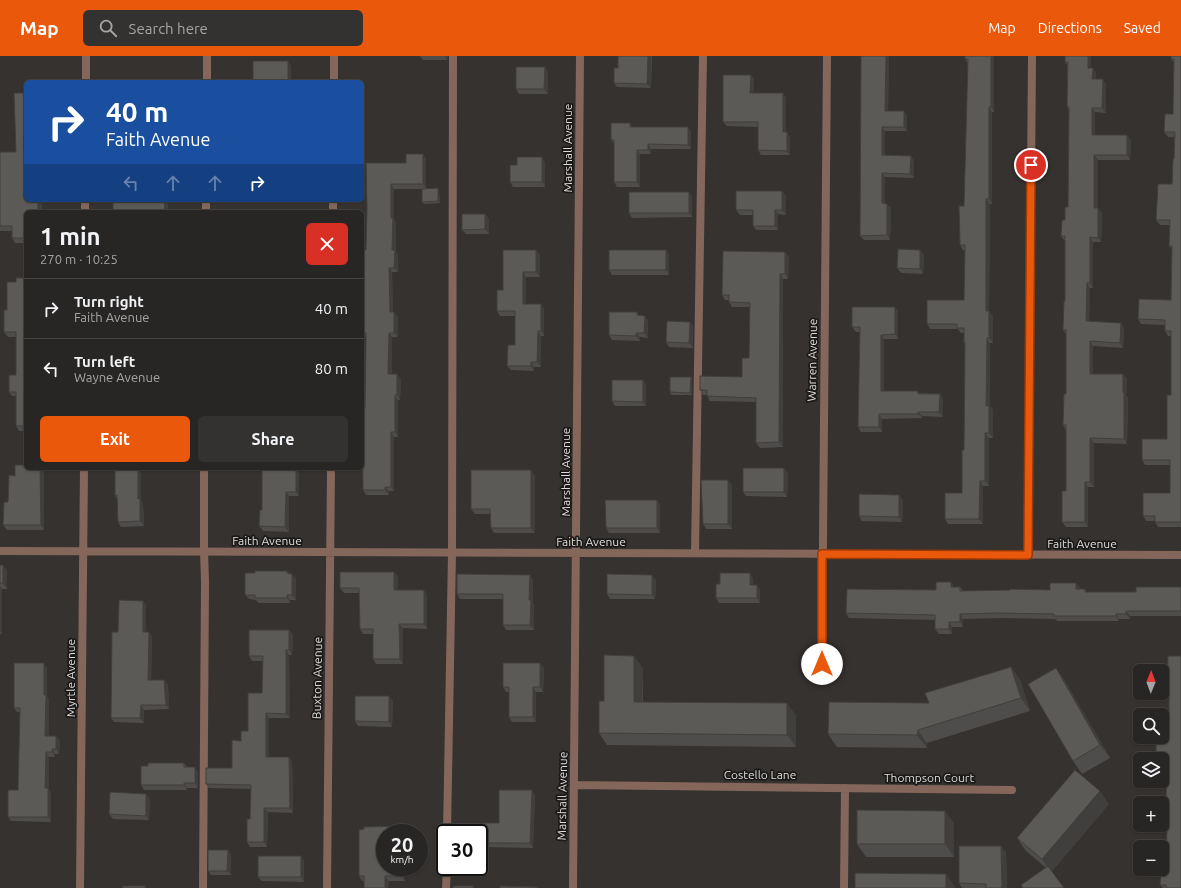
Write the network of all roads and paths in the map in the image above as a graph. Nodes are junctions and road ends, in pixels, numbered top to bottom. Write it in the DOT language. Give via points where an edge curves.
graph roads {
  1 [pos="86,56"];
  2 [pos="207,56"];
  3 [pos="334,56"];
  4 [pos="453,56"];
  5 [pos="580,56"];
  6 [pos="703,56"];
  7 [pos="827,56"];
  8 [pos="1032,56"];
  9 [pos="86,80"];
  10 [pos="207,80"];
  11 [pos="334,80"];
  12 [pos="84,470"];
  13 [pos="204,470"];
  14 [pos="331,470"];
  15 [pos="0,551"];
  16 [pos="83,551"];
  17 [pos="204,551"];
  18 [pos="330,552"];
  19 [pos="452,553"];
  20 [pos="577,553"];
  21 [pos="695,553"];
  22 [pos="822,554"];
  23 [pos="1028,555"];
  24 [pos="1181,555"];
  25 [pos="822,664"];
  26 [pos="574,785"];
  27 [pos="845,788"];
  28 [pos="1012,790"];
  29 [pos="447,824"];
  30 [pos="447,876"];
  31 [pos="80,888"];
  32 [pos="202,888"];
  33 [pos="327,888"];
  34 [pos="446,888"];
  35 [pos="573,888"];
  36 [pos="844,888"];
  1 -- 9 [label="street"];
  2 -- 10 [label="street"];
  3 -- 11 [label="street"];
  4 -- 19 [label="street"];
  5 -- 20 [label="street, Marshall Avenue"];
  6 -- 21 [label="street"];
  7 -- 22 [label="street, Warren Avenue"];
  8 -- 23 [label="street"];
  12 -- 16 [label="street, Myrtle Avenue"];
  13 -- 17 [label="street"];
  14 -- 18 [label="street, Buxton Avenue"];
  15 -- 16 [label="street, Faith Avenue"];
  16 -- 17 [label="street, Faith Avenue"];
  16 -- 31 [label="street, Myrtle Avenue"];
  17 -- 18 [label="street, Faith Avenue"];
  17 -- 32 [label="street"];
  18 -- 19 [label="street, Faith Avenue"];
  18 -- 33 [label="street, Buxton Avenue"];
  19 -- 20 [label="street, Faith Avenue"];
  19 -- 29 [label="street"];
  20 -- 21 [label="street, Faith Avenue"];
  20 -- 26 [label="street, Marshall Avenue"];
  21 -- 22 [label="street, Faith Avenue"];
  22 -- 23 [label="street, Faith Avenue"];
  22 -- 25 [label="street, Warren Avenue"];
  23 -- 24 [label="street, Faith Avenue"];
  26 -- 27 [label="street, Costello Lane"];
  26 -- 35 [label="street, Marshall Avenue"];
  27 -- 28 [label="street, Thompson Court"];
  27 -- 36 [label="street"];
  30 -- 34 [label="street"];
}
